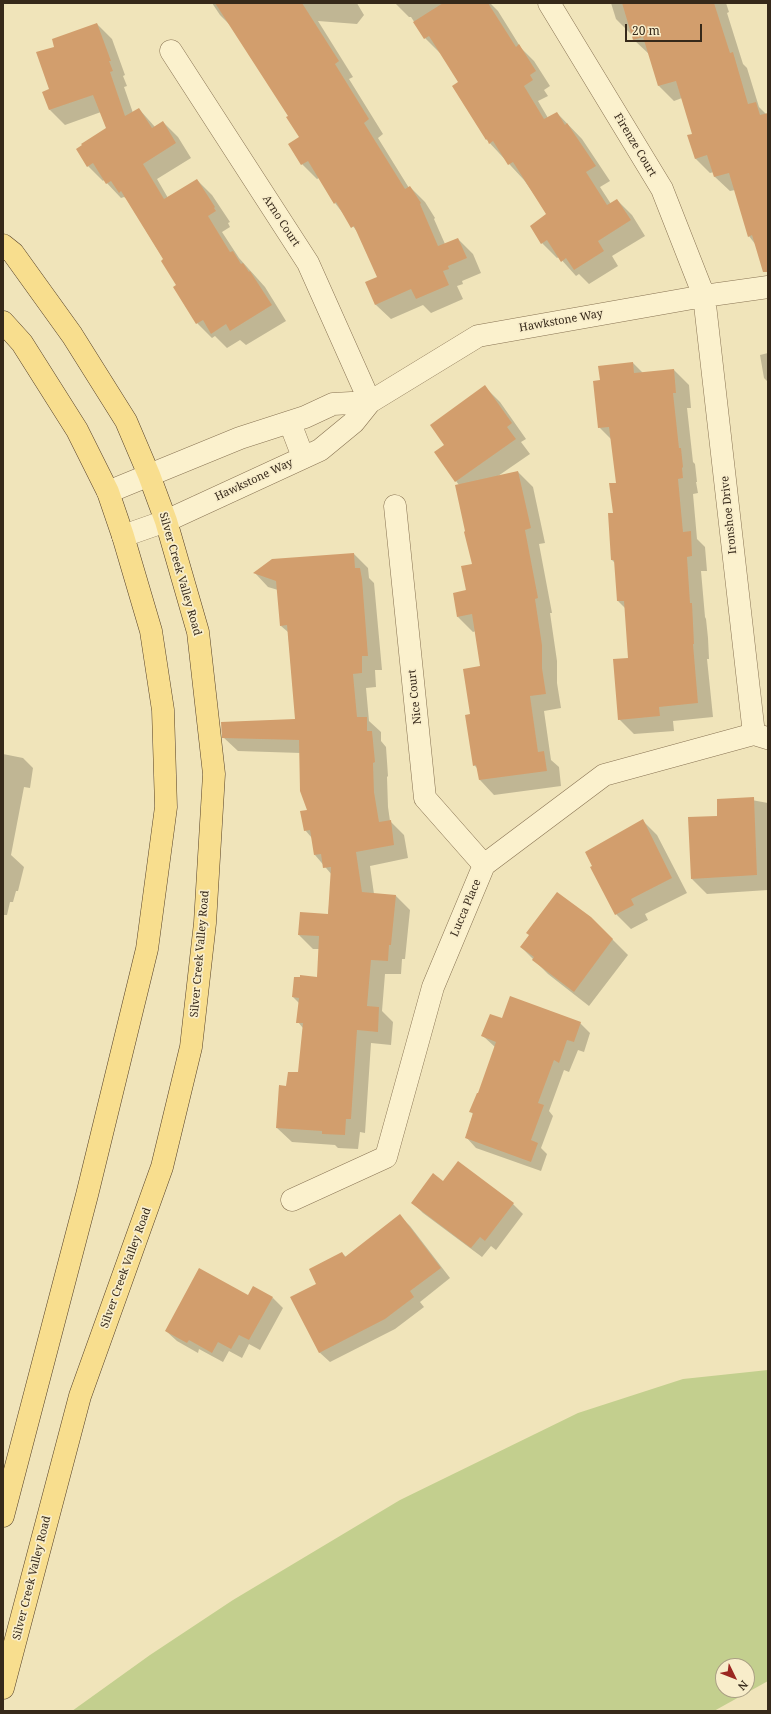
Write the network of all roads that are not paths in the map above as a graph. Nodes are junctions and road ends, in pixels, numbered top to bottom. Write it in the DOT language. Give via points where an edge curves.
graph roads {
  1 [pos="549,3"];
  2 [pos="171,51"];
  3 [pos="3,245"];
  4 [pos="768,287"];
  5 [pos="704,296"];
  6 [pos="3,322"];
  7 [pos="370,402"];
  8 [pos="290,423"];
  9 [pos="303,457"];
  10 [pos="149,475"];
  11 [pos="108,492"];
  12 [pos="395,506"];
  13 [pos="166,521"];
  14 [pos="123,536"];
  15 [pos="761,736"];
  16 [pos="484,865"];
  17 [pos="292,1200"];
  18 [pos="3,1516"];
  19 [pos="3,1688"];
  1 -- 5 [label="street, Firenze Court" via="662,189"];
  2 -- 7 [label="street, Arno Court" via="308,263"];
  3 -- 10 [label="main road, Silver Creek Valley Road" via="13,253 72,335 126,421"];
  4 -- 5 [label="street, Hawkstone Way"];
  5 -- 7 [label="street, Hawkstone Way" via="478,336"];
  5 -- 15 [label="street, Ironshoe Drive"];
  6 -- 11 [label="main road" via="22,343 77,430"];
  7 -- 8 [label="street, Hawkstone Way" via="333,404"];
  7 -- 9 [label="street, Hawkstone Way" via="354,422 320,450"];
  8 -- 9 [label="street"];
  8 -- 10 [label="street, Hawkstone Way" via="240,438"];
  9 -- 13 [label="street, Hawkstone Way"];
  10 -- 11 [label="street, Hawkstone Way"];
  10 -- 13 [label="main road, Silver Creek Valley Road"];
  11 -- 14 [label="main road"];
  12 -- 16 [label="street, Nice Court" via="425,798"];
  13 -- 14 [label="street, Hawkstone Way"];
  13 -- 19 [label="main road, Silver Creek Valley Road" via="198,632 214,774 204,923 192,1047 162,1167 80,1396"];
  14 -- 18 [label="main road" via="151,631 163,710 166,807 147,949 87,1195"];
  15 -- 16 [label="street, Lucca Place" via="604,775"];
  16 -- 17 [label="street, Lucca Place" via="433,987 386,1157"];
}
